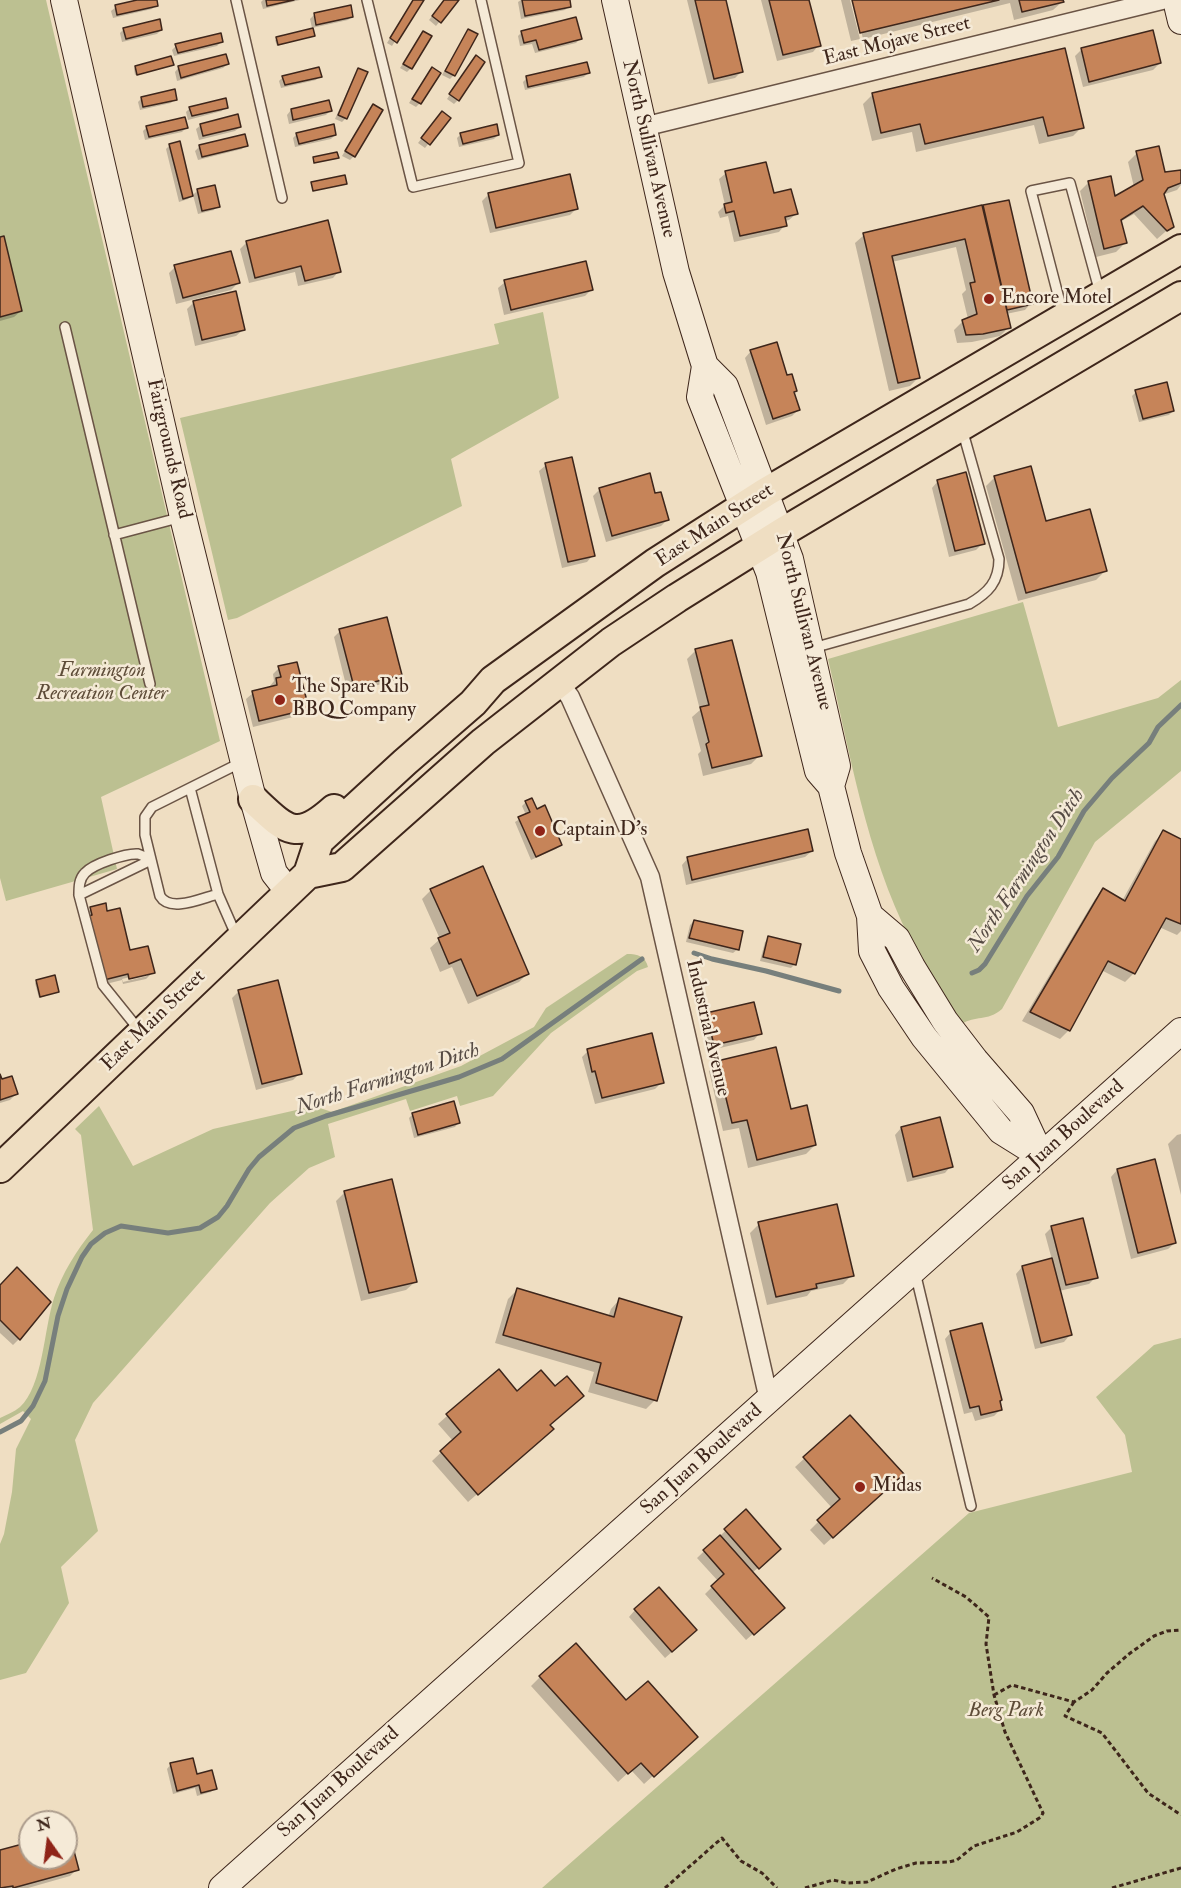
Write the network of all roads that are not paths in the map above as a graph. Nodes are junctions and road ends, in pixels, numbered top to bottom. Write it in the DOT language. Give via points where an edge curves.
graph roads {
  1 [pos="64,0"];
  2 [pos="236,0"];
  3 [pos="367,0"];
  4 [pos="481,0"];
  5 [pos="615,0"];
  6 [pos="1162,0"];
  7 [pos="1176,0"];
  8 [pos="1181,21"];
  9 [pos="644,127"];
  10 [pos="282,198"];
  11 [pos="1181,249"];
  12 [pos="1100,295"];
  13 [pos="1181,296"];
  14 [pos="1063,316"];
  15 [pos="65,327"];
  16 [pos="939,390"];
  17 [pos="961,426"];
  18 [pos="755,499"];
  19 [pos="183,517"];
  20 [pos="114,535"];
  21 [pos="771,539"];
  22 [pos="811,649"];
  23 [pos="532,651"];
  24 [pos="493,680"];
  25 [pos="558,681"];
  26 [pos="150,684"];
  27 [pos="244,761"];
  28 [pos="831,786"];
  29 [pos="190,788"];
  30 [pos="253,800"];
  31 [pos="151,860"];
  32 [pos="298,883"];
  33 [pos="218,894"];
  34 [pos="79,895"];
  35 [pos="238,939"];
  36 [pos="1181,1031"];
  37 [pos="142,1032"];
  38 [pos="1041,1156"];
  39 [pos="0,1168"];
  40 [pos="915,1269"];
  41 [pos="769,1400"];
  42 [pos="971,1506"];
  43 [pos="222,1888"];
  1 -- 19 [label="main road, Fairgrounds Road"];
  2 -- 10 [label="lane"];
  3 -- 4 [label="lane" via="413,187 519,163"];
  5 -- 9 [label="main road, North Sullivan Avenue"];
  6 -- 9 [label="street, East Mojave Street"];
  7 -- 8 [label="main road"];
  9 -- 18 [label="main road, North Sullivan Avenue" via="676,272 705,366 725,386"];
  11 -- 12 [label="main road, East Main Street"];
  12 -- 14 [label="main road, East Main Street"];
  12 -- 14 [label="lane" via="1070,183 1031,191"];
  13 -- 17 [label="main road, East Main Street"];
  14 -- 16 [label="main road, East Main Street"];
  15 -- 20 [label="lane"];
  16 -- 17 [label="main road"];
  16 -- 18 [label="main road, East Main Street"];
  17 -- 21 [label="main road, East Main Street"];
  17 -- 22 [label="lane" via="999,559 994,584 969,604"];
  18 -- 21 [label="main road, North Sullivan Avenue"];
  18 -- 23 [label="main road, East Main Street"];
  19 -- 20 [label="lane"];
  19 -- 27 [label="main road, Fairgrounds Road"];
  20 -- 26 [label="lane"];
  21 -- 22 [label="main road, North Sullivan Avenue" via="790,559"];
  21 -- 25 [label="main road, East Main Street" via="611,642"];
  21 -- 28 [label="main road, North Sullivan Avenue" via="770,572 818,771"];
  22 -- 28 [label="main road, North Sullivan Avenue" via="837,766"];
  23 -- 24 [label="main road, East Main Street"];
  23 -- 25 [label="main road"];
  24 -- 30 [label="main road" via="462,696 313,826 288,828"];
  24 -- 32 [label="main road, East Main Street" via="473,703 319,841"];
  25 -- 32 [label="main road, East Main Street" via="342,867"];
  25 -- 41 [label="street, Industrial Avenue" via="570,697 650,877"];
  27 -- 29 [label="lane"];
  27 -- 30 [label="main road, Fairgrounds Road"];
  28 -- 38 [label="main road, North Sullivan Avenue" via="870,916 872,951 891,988 924,1037 1001,1131"];
  29 -- 31 [label="lane" via="152,807 145,817"];
  29 -- 33 [label="lane"];
  30 -- 32 [label="main road, Fairgrounds Road" via="274,873"];
  31 -- 33 [label="lane" via="163,901 174,905"];
  31 -- 34 [label="lane"];
  31 -- 34 [label="lane" via="137,854 99,864 85,873 79,883"];
  32 -- 35 [label="main road, East Main Street"];
  33 -- 35 [label="lane"];
  34 -- 37 [label="lane" via="103,985"];
  35 -- 37 [label="main road, East Main Street"];
  36 -- 38 [label="main road, San Juan Boulevard"];
  37 -- 39 [label="main road, East Main Street"];
  38 -- 40 [label="main road, San Juan Boulevard"];
  40 -- 41 [label="main road, San Juan Boulevard"];
  40 -- 42 [label="lane"];
  41 -- 43 [label="main road, San Juan Boulevard"];
}
